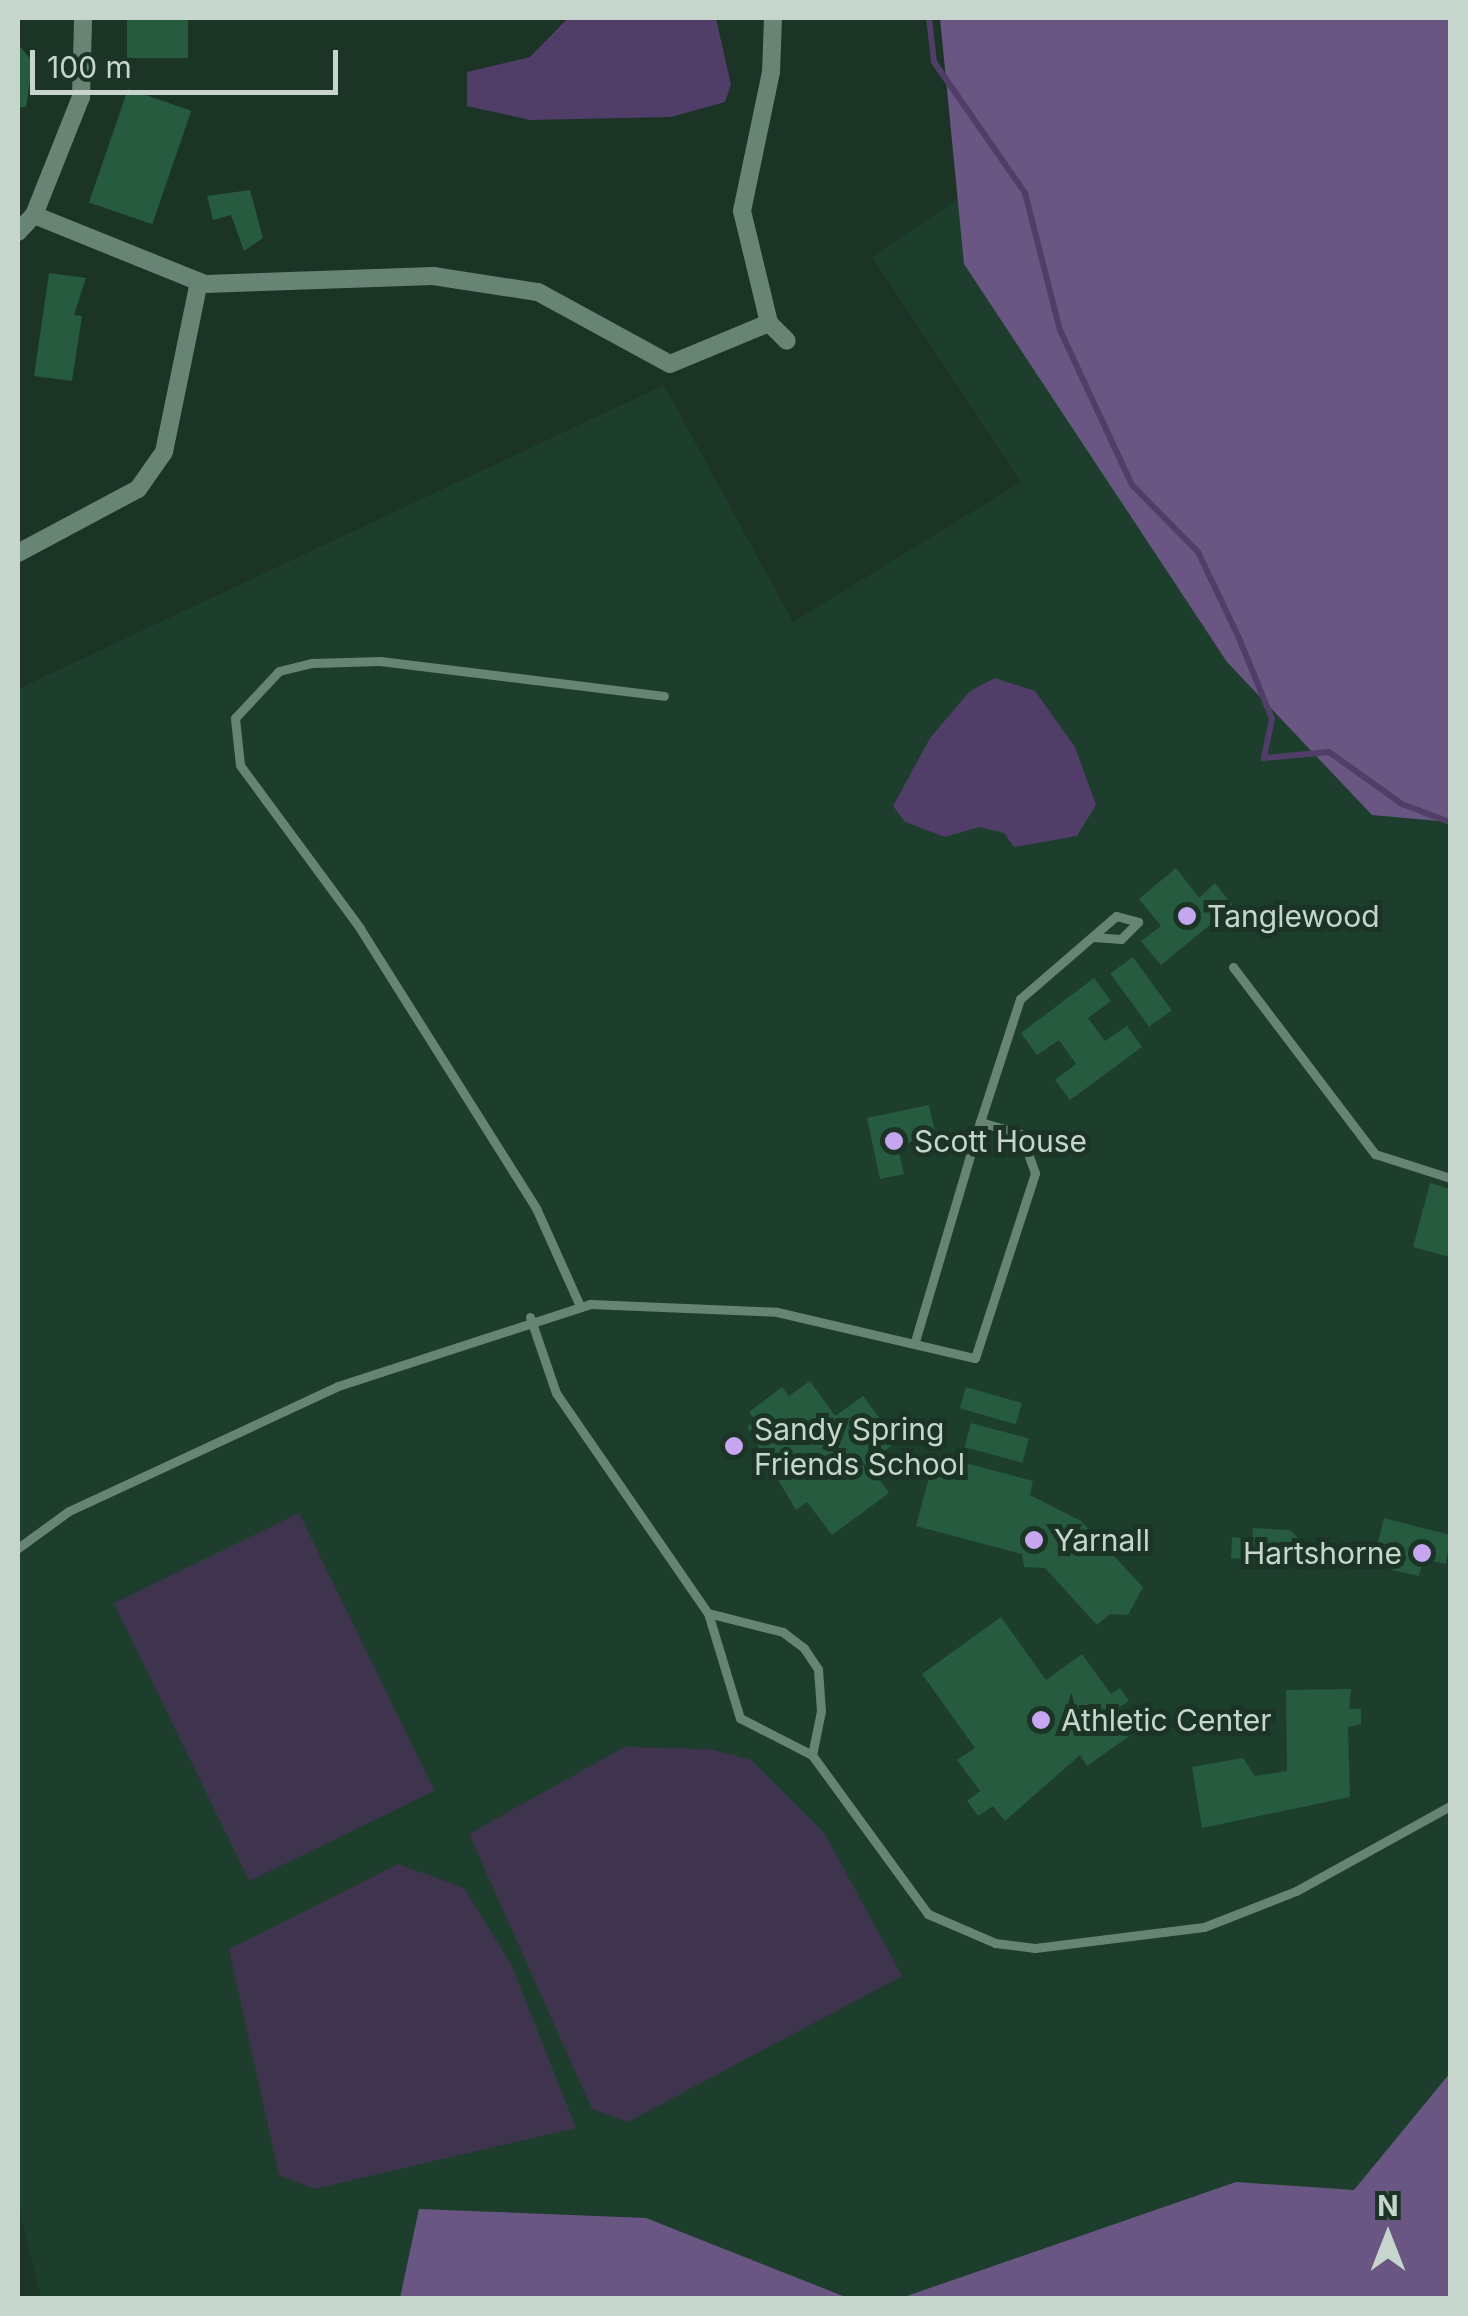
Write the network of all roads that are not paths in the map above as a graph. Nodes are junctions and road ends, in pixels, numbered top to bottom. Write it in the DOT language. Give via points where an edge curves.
graph roads {
  1 [pos="83,18"];
  2 [pos="773,18"];
  3 [pos="34,215"];
  4 [pos="18,232"];
  5 [pos="199,282"];
  6 [pos="769,323"];
  7 [pos="787,342"];
  8 [pos="18,554"];
  9 [pos="664,696"];
  10 [pos="1094,937"];
  11 [pos="1232,967"];
  12 [pos="980,1122"];
  13 [pos="1450,1178"];
  14 [pos="580,1306"];
  15 [pos="530,1317"];
  16 [pos="915,1341"];
  17 [pos="18,1548"];
  18 [pos="708,1612"];
  19 [pos="812,1755"];
  20 [pos="1450,1806"];
  1 -- 3 [label="street" via="80,97"];
  2 -- 6 [label="street" via="771,72 742,211"];
  3 -- 4 [label="street"];
  3 -- 5 [label="street"];
  5 -- 6 [label="street" via="433,276 500,284 576,308 670,364"];
  5 -- 8 [label="street" via="164,452 138,489"];
  6 -- 7 [label="street"];
  9 -- 14 [label="lane" via="380,661 312,662 279,671 235,718 240,765 360,928 536,1208"];
  10 -- 10 [label="lane" via="1125,912 1138,922 1121,939"];
  10 -- 12 [label="lane" via="1020,1000"];
  11 -- 13 [label="lane" via="1375,1154"];
  12 -- 16 [label="lane"];
  12 -- 16 [label="lane" via="1021,1134 1034,1173 975,1358"];
  14 -- 15 [label="lane"];
  14 -- 16 [label="lane" via="695,1302"];
  15 -- 17 [label="lane" via="338,1386 69,1511"];
  15 -- 18 [label="lane" via="556,1393"];
  18 -- 19 [label="lane" via="740,1718"];
  18 -- 19 [label="lane" via="783,1632 804,1648 818,1669 821,1711"];
  19 -- 20 [label="lane" via="928,1914 996,1943 1035,1948 1204,1927 1296,1891"];
}
